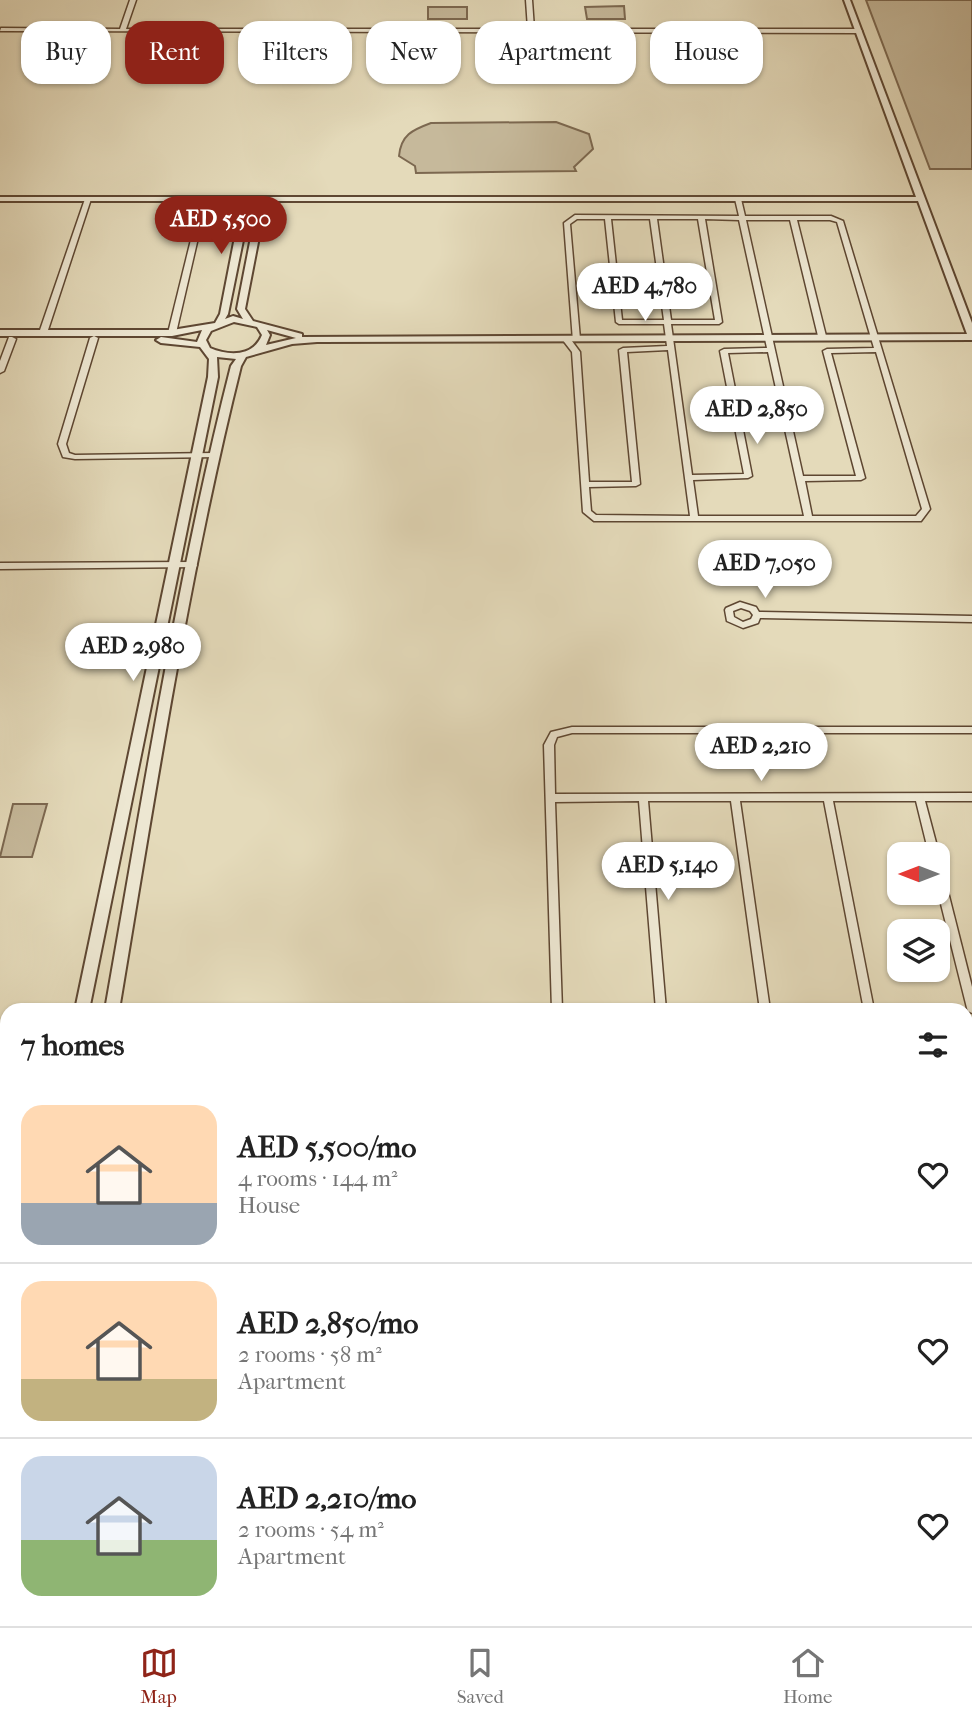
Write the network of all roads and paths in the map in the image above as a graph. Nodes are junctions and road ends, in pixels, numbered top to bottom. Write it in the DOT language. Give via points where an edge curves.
graph roads {
  1 [pos="133,0"];
  2 [pos="529,0"];
  3 [pos="847,0"];
  4 [pos="530,21"];
  5 [pos="1,30"];
  6 [pos="122,31"];
  7 [pos="475,31"];
  8 [pos="636,31"];
  9 [pos="859,31"];
  10 [pos="88,199"];
  11 [pos="204,199"];
  12 [pos="247,199"];
  13 [pos="262,199"];
  14 [pos="738,199"];
  15 [pos="920,199"];
  16 [pos="0,200"];
  17 [pos="608,217"];
  18 [pos="653,217"];
  19 [pos="701,218"];
  20 [pos="742,218"];
  21 [pos="793,218"];
  22 [pos="249,321"];
  23 [pos="668,322"];
  24 [pos="216,323"];
  25 [pos="260,326"];
  26 [pos="0,333"];
  27 [pos="43,333"];
  28 [pos="172,333"];
  29 [pos="822,336"];
  30 [pos="874,336"];
  31 [pos="972,336"];
  32 [pos="94,338"];
  33 [pos="769,338"];
  34 [pos="0,339"];
  35 [pos="12,339"];
  36 [pos="317,339"];
  37 [pos="575,339"];
  38 [pos="670,343"];
  39 [pos="204,348"];
  40 [pos="771,350"];
  41 [pos="878,350"];
  42 [pos="576,352"];
  43 [pos="248,353"];
  44 [pos="0,371"];
  45 [pos="195,456"];
  46 [pos="214,456"];
  47 [pos="688,478"];
  48 [pos="800,479"];
  49 [pos="585,485"];
  50 [pos="694,518"];
  51 [pos="809,519"];
  52 [pos="172,565"];
  53 [pos="193,565"];
  54 [pos="0,566"];
  55 [pos="757,615"];
  56 [pos="972,618"];
  57 [pos="972,730"];
  58 [pos="550,797"];
  59 [pos="920,797"];
  60 [pos="972,797"];
  61 [pos="643,798"];
  62 [pos="735,798"];
  63 [pos="828,798"];
  64 [pos="931,842"];
  65 [pos="946,905"];
  66 [pos="83,1003"];
  67 [pos="113,1003"];
  68 [pos="557,1003"];
  69 [pos="660,1003"];
  70 [pos="764,1003"];
  71 [pos="868,1003"];
  72 [pos="971,1003"];
  1 -- 6 [label="street"];
  2 -- 4 [label="street"];
  3 -- 9 [label="street"];
  5 -- 6 [label="street"];
  6 -- 7 [label="street"];
  8 -- 9 [label="street"];
  9 -- 15 [label="street"];
  10 -- 11 [label="street"];
  10 -- 16 [label="street"];
  10 -- 27 [label="street"];
  11 -- 12 [label="street"];
  11 -- 28 [label="street"];
  12 -- 13 [label="street"];
  12 -- 24 [label="street" via="223,314"];
  13 -- 14 [label="street"];
  13 -- 22 [label="street" via="241,309"];
  14 -- 15 [label="street"];
  14 -- 20 [label="street"];
  15 -- 31 [label="street"];
  17 -- 18 [label="street"];
  17 -- 23 [label="street" via="619,322"];
  17 -- 37 [label="street" via="575,217 567,223"];
  18 -- 19 [label="street"];
  18 -- 23 [label="street"];
  19 -- 20 [label="street"];
  19 -- 23 [label="street" via="719,322"];
  20 -- 21 [label="street"];
  20 -- 33 [label="street"];
  21 -- 29 [label="street"];
  21 -- 30 [label="street" via="840,221"];
  22 -- 24 [label="street"];
  22 -- 25 [label="street"];
  23 -- 38 [label="street"];
  24 -- 28 [label="street"];
  24 -- 39 [label="street" via="202,334"];
  25 -- 36 [label="street"];
  25 -- 43 [label="street" via="265,341"];
  26 -- 27 [label="street"];
  27 -- 28 [label="street"];
  29 -- 30 [label="street"];
  29 -- 33 [label="street"];
  30 -- 31 [label="street"];
  30 -- 41 [label="street"];
  32 -- 35 [label="street"];
  32 -- 39 [label="street" via="173,340"];
  32 -- 45 [label="street" via="62,451 75,457"];
  33 -- 38 [label="street"];
  33 -- 40 [label="street"];
  34 -- 35 [label="street"];
  35 -- 44 [label="street"];
  36 -- 37 [label="street"];
  36 -- 43 [label="street"];
  37 -- 38 [label="street"];
  37 -- 42 [label="street"];
  37 -- 42 [label="street"];
  38 -- 47 [label="street"];
  38 -- 49 [label="street" via="623,350 636,484"];
  39 -- 43 [label="street" via="222,356"];
  39 -- 45 [label="street" via="214,359 213,377"];
  40 -- 47 [label="street" via="724,351 748,476"];
  40 -- 48 [label="street"];
  41 -- 48 [label="street" via="827,351 861,478"];
  41 -- 51 [label="street" via="926,509 918,519"];
  42 -- 49 [label="street"];
  43 -- 46 [label="street" via="233,377"];
  45 -- 46 [label="street"];
  45 -- 52 [label="street"];
  46 -- 53 [label="street"];
  47 -- 50 [label="street"];
  48 -- 51 [label="street"];
  49 -- 50 [label="street" via="587,512 594,518"];
  50 -- 51 [label="street"];
  52 -- 53 [label="street"];
  52 -- 54 [label="street"];
  52 -- 66 [label="street"];
  53 -- 67 [label="street"];
  55 -- 56 [label="street"];
  57 -- 58 [label="street" via="572,730 554,734 549,745"];
  58 -- 61 [label="street"];
  58 -- 68 [label="street"];
  59 -- 60 [label="street"];
  59 -- 63 [label="street"];
  59 -- 64 [label="street"];
  61 -- 62 [label="street"];
  61 -- 69 [label="street"];
  62 -- 63 [label="street"];
  62 -- 70 [label="street"];
  63 -- 71 [label="street"];
  65 -- 72 [label="street"];
}
